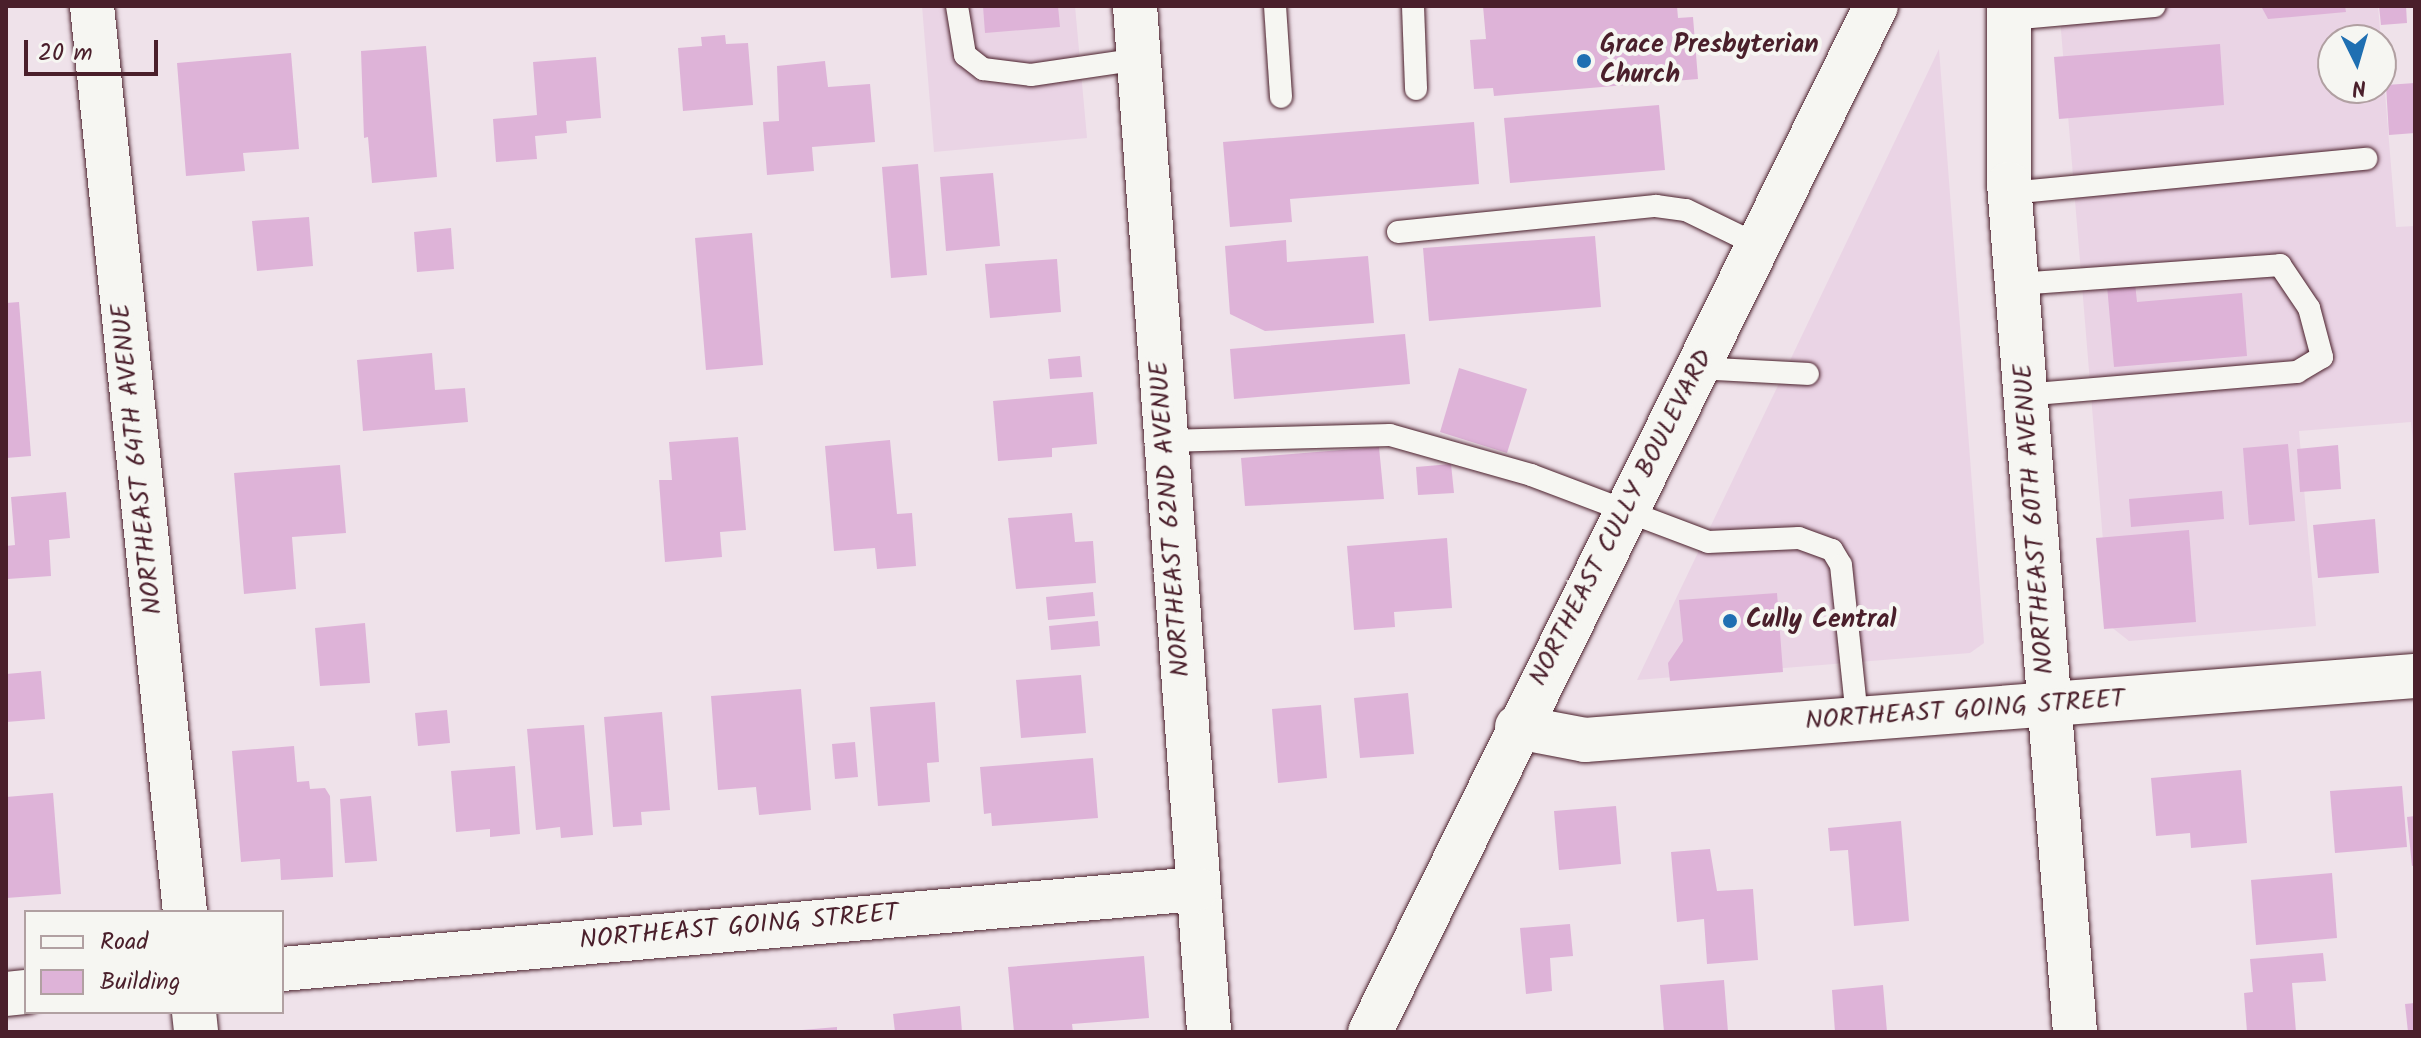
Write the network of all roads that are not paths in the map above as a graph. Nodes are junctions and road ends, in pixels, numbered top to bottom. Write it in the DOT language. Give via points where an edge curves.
graph roads {
  1 [pos="92,6"];
  2 [pos="957,6"];
  3 [pos="1135,6"];
  4 [pos="1275,6"];
  5 [pos="1413,6"];
  6 [pos="1876,6"];
  7 [pos="2154,6"];
  8 [pos="2009,13"];
  9 [pos="1139,59"];
  10 [pos="1416,89"];
  11 [pos="1281,97"];
  12 [pos="2366,159"];
  13 [pos="2010,193"];
  14 [pos="1398,232"];
  15 [pos="1762,247"];
  16 [pos="2017,284"];
  17 [pos="1698,368"];
  18 [pos="1808,374"];
  19 [pos="2025,395"];
  20 [pos="1165,441"];
  21 [pos="1624,509"];
  22 [pos="2415,676"];
  23 [pos="2049,705"];
  24 [pos="1857,718"];
  25 [pos="1517,727"];
  26 [pos="1197,889"];
  27 [pos="185,910"];
  28 [pos="284,969"];
  29 [pos="1379,1029"];
  30 [pos="1209,1032"];
  31 [pos="2075,1032"];
  1 -- 27 [label="street, NORTHEAST 64TH AVENUE"];
  2 -- 9 [label="lane" via="965,55 983,69 1031,75"];
  3 -- 9 [label="street, NORTHEAST 62ND AVENUE"];
  4 -- 11 [label="lane"];
  5 -- 10 [label="lane"];
  6 -- 15 [label="street, NORTHEAST CULLY BOULEVARD"];
  7 -- 8 [label="lane"];
  8 -- 13 [label="street, NORTHEAST 60TH AVENUE"];
  9 -- 20 [label="street, NORTHEAST 62ND AVENUE"];
  12 -- 13 [label="lane"];
  13 -- 16 [label="street, NORTHEAST 60TH AVENUE"];
  14 -- 15 [label="lane" via="1656,206 1686,210"];
  15 -- 17 [label="street, NORTHEAST CULLY BOULEVARD"];
  16 -- 19 [label="street, NORTHEAST 60TH AVENUE"];
  16 -- 19 [label="lane" via="2280,265 2309,308 2322,357 2297,372"];
  17 -- 18 [label="lane"];
  17 -- 21 [label="street, NORTHEAST CULLY BOULEVARD"];
  19 -- 23 [label="street, NORTHEAST 60TH AVENUE"];
  20 -- 21 [label="lane" via="1390,435 1531,475"];
  20 -- 26 [label="street, NORTHEAST 62ND AVENUE"];
  21 -- 24 [label="lane" via="1708,542 1799,538 1832,550 1841,565"];
  21 -- 25 [label="street, NORTHEAST CULLY BOULEVARD"];
  22 -- 23 [label="street, NORTHEAST GOING STREET"];
  23 -- 24 [label="street, NORTHEAST GOING STREET"];
  23 -- 31 [label="street, NORTHEAST 60TH AVENUE"];
  24 -- 25 [label="street, NORTHEAST GOING STREET" via="1585,740"];
  25 -- 29 [label="street, NORTHEAST CULLY BOULEVARD"];
  26 -- 28 [label="street, NORTHEAST GOING STREET"];
  26 -- 30 [label="street, NORTHEAST 62ND AVENUE"];
}
